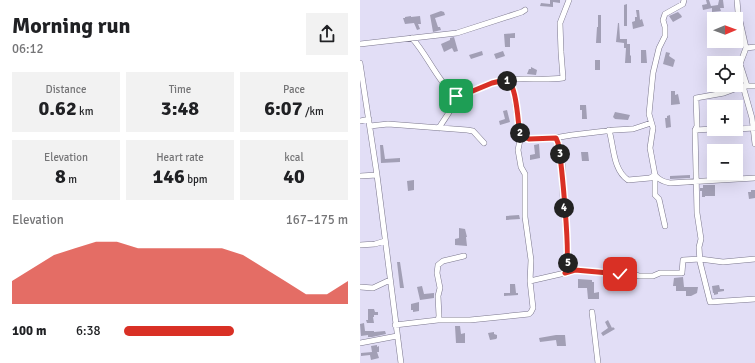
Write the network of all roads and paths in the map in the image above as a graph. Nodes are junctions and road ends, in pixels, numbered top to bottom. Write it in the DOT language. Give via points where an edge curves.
graph roads {
  1 [pos="569,0"];
  2 [pos="684,0"];
  3 [pos="738,0"];
  4 [pos="525,10"];
  5 [pos="412,38"];
  6 [pos="360,44"];
  7 [pos="755,47"];
  8 [pos="746,48"];
  9 [pos="360,63"];
  10 [pos="505,80"];
  11 [pos="745,86"];
  12 [pos="755,86"];
  13 [pos="456,96"];
  14 [pos="369,119"];
  15 [pos="360,121"];
  16 [pos="652,124"];
  17 [pos="370,126"];
  18 [pos="439,128"];
  19 [pos="754,128"];
  20 [pos="707,129"];
  21 [pos="743,129"];
  22 [pos="610,130"];
  23 [pos="695,130"];
  24 [pos="521,135"];
  25 [pos="556,138"];
  26 [pos="484,143"];
  27 [pos="755,144"];
  28 [pos="377,175"];
  29 [pos="655,175"];
  30 [pos="360,176"];
  31 [pos="755,178"];
  32 [pos="696,181"];
  33 [pos="664,226"];
  34 [pos="385,241"];
  35 [pos="360,245"];
  36 [pos="464,256"];
  37 [pos="700,259"];
  38 [pos="755,260"];
  39 [pos="565,273"];
  40 [pos="390,280"];
  41 [pos="530,281"];
  42 [pos="360,287"];
  43 [pos="755,298"];
  44 [pos="592,312"];
  45 [pos="438,320"];
  46 [pos="395,325"];
  47 [pos="397,336"];
  48 [pos="360,343"];
  49 [pos="400,363"];
  50 [pos="598,363"];
  1 -- 10 [label="street" via="560,23 563,78"];
  2 -- 16 [label="street" via="683,4 665,14 662,20 665,36 659,48 653,73 649,114"];
  3 -- 8 [label="street"];
  4 -- 5 [label="street" via="457,32"];
  5 -- 6 [label="street"];
  5 -- 13 [label="street" via="447,88"];
  7 -- 8 [label="street"];
  8 -- 11 [label="street" via="740,64"];
  9 -- 14 [label="street"];
  10 -- 13 [label="street"];
  10 -- 24 [label="street" via="513,88"];
  11 -- 12 [label="street"];
  11 -- 19 [label="street"];
  11 -- 23 [label="street" via="696,98"];
  13 -- 18 [label="street"];
  14 -- 15 [label="street"];
  14 -- 17 [label="street"];
  16 -- 22 [label="street" via="632,129"];
  16 -- 29 [label="street" via="650,148"];
  17 -- 18 [label="street" via="388,124"];
  17 -- 28 [label="street"];
  18 -- 26 [label="street" via="473,131"];
  19 -- 21 [label="street"];
  19 -- 27 [label="street"];
  20 -- 23 [label="street"];
  22 -- 25 [label="street"];
  22 -- 29 [label="street" via="617,165 624,177 628,180 650,178"];
  23 -- 32 [label="street"];
  24 -- 25 [label="street" via="529,139"];
  24 -- 41 [label="street" via="518,150 525,182 525,217 531,260"];
  25 -- 39 [label="street" via="563,179 568,257"];
  28 -- 30 [label="street"];
  28 -- 34 [label="street"];
  29 -- 32 [label="street" via="664,182"];
  29 -- 33 [label="street" via="655,195 659,199"];
  31 -- 32 [label="street"];
  32 -- 37 [label="street" via="701,239"];
  34 -- 35 [label="street"];
  34 -- 40 [label="street"];
  36 -- 45 [label="street" via="443,261 438,265"];
  37 -- 38 [label="street" via="723,262"];
  37 -- 39 [label="street" via="683,260 682,273 639,276 629,272 620,274 575,270"];
  37 -- 43 [label="street" via="710,302"];
  39 -- 41 [label="street"];
  40 -- 42 [label="street" via="373,288"];
  40 -- 46 [label="street"];
  41 -- 45 [label="street" via="533,308 529,314 470,320"];
  44 -- 50 [label="street"];
  45 -- 46 [label="street"];
  46 -- 47 [label="street"];
  47 -- 48 [label="street"];
  47 -- 49 [label="street"];
}
